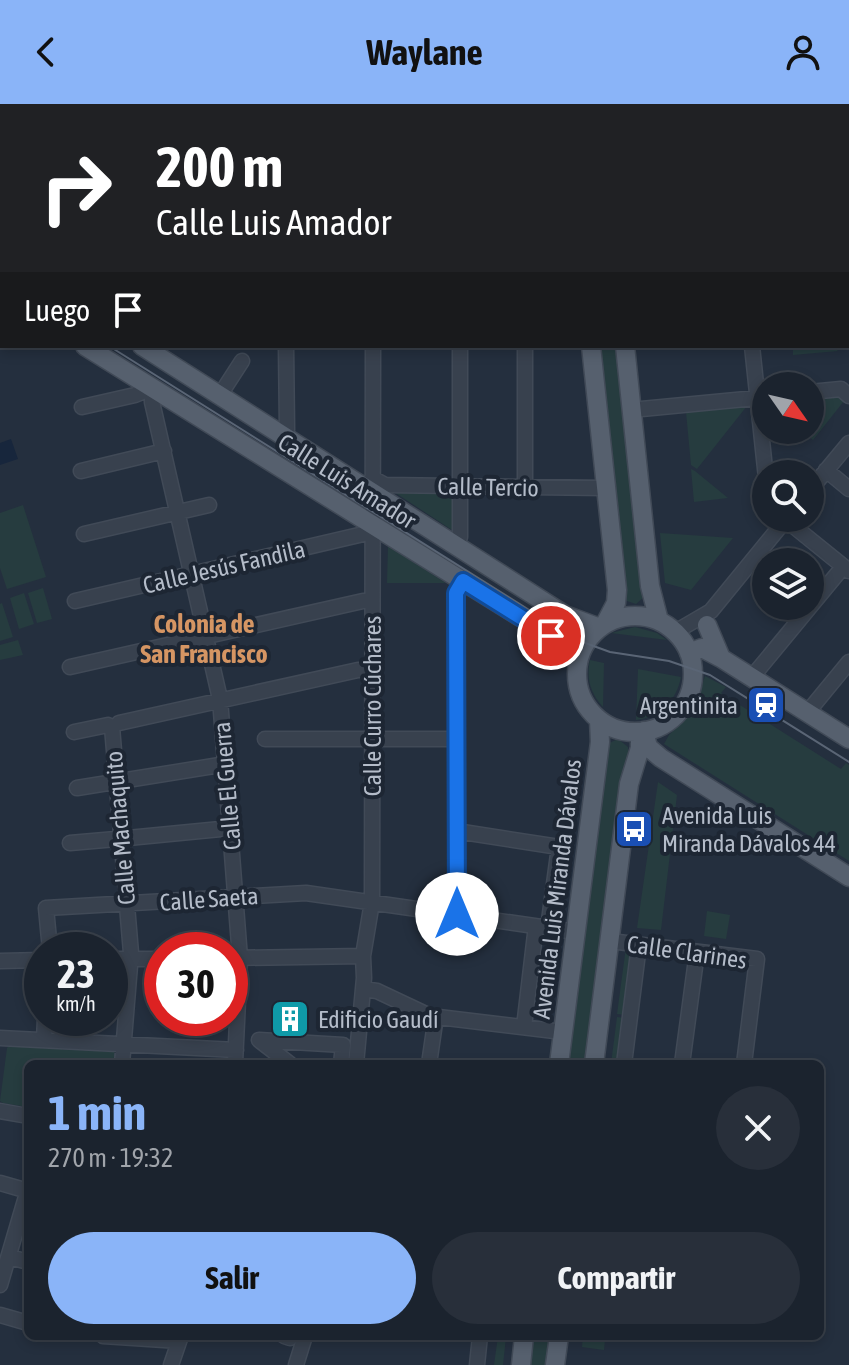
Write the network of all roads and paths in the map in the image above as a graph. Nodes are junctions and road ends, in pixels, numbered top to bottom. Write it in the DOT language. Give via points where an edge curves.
graph roads {
  1 [pos="88,348"];
  2 [pos="145,348"];
  3 [pos="286,348"];
  4 [pos="373,348"];
  5 [pos="460,348"];
  6 [pos="525,348"];
  7 [pos="591,348"];
  8 [pos="625,348"];
  9 [pos="752,348"];
  10 [pos="242,361"];
  11 [pos="757,372"];
  12 [pos="152,388"];
  13 [pos="824,391"];
  14 [pos="220,395"];
  15 [pos="849,396"];
  16 [pos="752,398"];
  17 [pos="82,407"];
  18 [pos="631,410"];
  19 [pos="283,436"];
  20 [pos="849,443"];
  21 [pos="164,451"];
  22 [pos="826,470"];
  23 [pos="81,471"];
  24 [pos="824,472"];
  25 [pos="372,486"];
  26 [pos="460,487"];
  27 [pos="525,487"];
  28 [pos="606,488"];
  29 [pos="849,489"];
  30 [pos="209,505"];
  31 [pos="178,512"];
  32 [pos="372,528"];
  33 [pos="777,532"];
  34 [pos="802,532"];
  35 [pos="84,534"];
  36 [pos="455,545"];
  37 [pos="846,569"];
  38 [pos="192,574"];
  39 [pos="463,581"];
  40 [pos="75,601"];
  41 [pos="372,601"];
  42 [pos="709,618"];
  43 [pos="659,621"];
  44 [pos="602,626"];
  45 [pos="675,632"];
  46 [pos="206,636"];
  47 [pos="689,652"];
  48 [pos="721,658"];
  49 [pos="849,662"];
  50 [pos="578,664"];
  51 [pos="70,667"];
  52 [pos="372,670"];
  53 [pos="752,677"];
  54 [pos="220,699"];
  55 [pos="807,713"];
  56 [pos="599,720"];
  57 [pos="119,723"];
  58 [pos="74,732"];
  59 [pos="642,732"];
  60 [pos="265,739"];
  61 [pos="456,739"];
  62 [pos="849,739"];
  63 [pos="367,740"];
  64 [pos="661,758"];
  65 [pos="226,764"];
  66 [pos="633,767"];
  67 [pos="116,782"];
  68 [pos="77,788"];
  69 [pos="231,828"];
  70 [pos="456,831"];
  71 [pos="70,843"];
  72 [pos="849,877"];
  73 [pos="236,897"];
  74 [pos="372,902"];
  75 [pos="126,904"];
  76 [pos="457,914"];
  77 [pos="542,931"];
  78 [pos="48,932"];
  79 [pos="235,932"];
  80 [pos="576,932"];
  81 [pos="610,941"];
  82 [pos="639,945"];
  83 [pos="697,952"];
  84 [pos="363,956"];
  85 [pos="248,958"];
  86 [pos="131,959"];
  87 [pos="144,959"];
  88 [pos="24,960"];
  89 [pos="0,961"];
  90 [pos="363,989"];
  91 [pos="430,1016"];
  92 [pos="524,1027"];
  93 [pos="563,1032"];
  94 [pos="44,1036"];
  95 [pos="0,1038"];
  96 [pos="44,1040"];
  97 [pos="123,1044"];
  98 [pos="236,1052"];
  99 [pos="122,1060"];
  100 [pos="270,1060"];
  101 [pos="285,1060"];
  102 [pos="341,1060"];
  103 [pos="356,1060"];
  104 [pos="430,1060"];
  105 [pos="560,1060"];
  106 [pos="595,1060"];
  107 [pos="625,1060"];
  108 [pos="683,1060"];
  109 [pos="744,1060"];
  110 [pos="0,1111"];
  111 [pos="24,1115"];
  112 [pos="0,1183"];
  113 [pos="24,1190"];
  114 [pos="24,1203"];
  115 [pos="7,1254"];
  116 [pos="0,1285"];
  117 [pos="0,1315"];
  118 [pos="24,1322"];
  119 [pos="179,1340"];
  120 [pos="293,1340"];
  121 [pos="480,1340"];
  122 [pos="524,1340"];
  123 [pos="558,1340"];
  124 [pos="522,1364"];
  125 [pos="171,1365"];
  126 [pos="296,1365"];
  127 [pos="477,1365"];
  128 [pos="555,1365"];
  1 -- 12 [label="main road, Calle Luis Amador"];
  2 -- 14 [label="main road, Calle Luis Amador"];
  3 -- 19 [label="street"];
  4 -- 25 [label="street, Calle Curro Cúchares"];
  5 -- 26 [label="street"];
  6 -- 27 [label="street"];
  7 -- 28 [label="main road"];
  8 -- 18 [label="main road"];
  9 -- 11 [label="street"];
  10 -- 14 [label="street"];
  12 -- 17 [label="street"];
  12 -- 21 [label="street, Calle El Guerra"];
  12 -- 32 [label="main road, Calle Luis Amador"];
  13 -- 15 [label="street" via="841,389"];
  14 -- 19 [label="main road, Calle Luis Amador"];
  16 -- 18 [label="street"];
  18 -- 43 [label="main road" via="650,586"];
  19 -- 25 [label="main road, Calle Luis Amador"];
  20 -- 22 [label="street"];
  21 -- 23 [label="street"];
  21 -- 31 [label="street, Calle El Guerra"];
  22 -- 24 [label="street"];
  22 -- 29 [label="street"];
  25 -- 26 [label="street, Calle Tercio"];
  25 -- 32 [label="street, Calle Curro Cúchares"];
  25 -- 36 [label="main road, Calle Luis Amador"];
  26 -- 27 [label="street, Calle Tercio"];
  26 -- 36 [label="street" via="460,537"];
  27 -- 28 [label="street, Calle Tercio"];
  28 -- 44 [label="main road" via="617,590 616,603"];
  30 -- 31 [label="street"];
  31 -- 35 [label="street"];
  31 -- 38 [label="street, Calle El Guerra"];
  32 -- 38 [label="street, Calle Jesús Fandila"];
  32 -- 39 [label="main road, Calle Luis Amador"];
  32 -- 41 [label="street, Calle Curro Cúchares"];
  33 -- 42 [label="street"];
  34 -- 37 [label="street"];
  36 -- 44 [label="main road, Calle Luis Amador" via="570,618"];
  37 -- 53 [label="street"];
  38 -- 40 [label="street, Calle Jesús Fandila"];
  38 -- 46 [label="street, Calle El Guerra"];
  39 -- 50 [label="main road, Calle Luis Amador" via="556,639"];
  39 -- 61 [label="street" via="456,593"];
  41 -- 46 [label="street"];
  41 -- 52 [label="street, Calle Curro Cúchares"];
  42 -- 45 [label="street"];
  42 -- 47 [label="street"];
  42 -- 48 [label="main road"];
  43 -- 44 [label="main road" via="633,616"];
  43 -- 45 [label="main road"];
  44 -- 50 [label="main road" via="585,644"];
  45 -- 47 [label="main road"];
  46 -- 51 [label="street"];
  46 -- 54 [label="street, Calle El Guerra"];
  47 -- 48 [label="main road" via="702,648"];
  47 -- 59 [label="main road" via="693,679 685,703 667,722"];
  48 -- 53 [label="main road"];
  49 -- 55 [label="street"];
  50 -- 56 [label="main road" via="580,694"];
  52 -- 54 [label="street"];
  52 -- 63 [label="street, Calle Curro Cúchares"];
  53 -- 55 [label="main road"];
  54 -- 57 [label="street"];
  54 -- 65 [label="street, Calle El Guerra"];
  55 -- 62 [label="main road"];
  56 -- 59 [label="main road"];
  56 -- 80 [label="main road, Avenida Luis Miranda Dávalos"];
  58 -- 67 [label="street, Calle Machaquito" via="112,727"];
  59 -- 64 [label="main road" via="648,747"];
  59 -- 66 [label="main road"];
  60 -- 63 [label="street"];
  61 -- 63 [label="street"];
  61 -- 70 [label="street"];
  63 -- 74 [label="street, Calle Curro Cúchares"];
  64 -- 66 [label="main road"];
  64 -- 72 [label="main road"];
  65 -- 67 [label="street"];
  65 -- 69 [label="street, Calle El Guerra"];
  66 -- 81 [label="main road"];
  67 -- 68 [label="street"];
  67 -- 75 [label="street, Calle Machaquito"];
  69 -- 71 [label="street"];
  69 -- 73 [label="street, Calle El Guerra"];
  70 -- 76 [label="street"];
  70 -- 77 [label="street" via="559,847"];
  73 -- 74 [label="street, Calle Saeta" via="306,893"];
  73 -- 75 [label="street, Calle Saeta"];
  73 -- 79 [label="street, Calle El Guerra"];
  74 -- 76 [label="street, Calle Saeta"];
  74 -- 84 [label="street, Calle Curro Cúchares"];
  75 -- 78 [label="street, Calle Saeta" via="46,908"];
  75 -- 86 [label="street, Calle Machaquito"];
  76 -- 77 [label="street, Calle Saeta"];
  77 -- 80 [label="street, Calle Saeta"];
  77 -- 92 [label="street"];
  80 -- 93 [label="main road, Avenida Luis Miranda Dávalos"];
  81 -- 82 [label="street, Calle Clarines"];
  81 -- 106 [label="main road"];
  82 -- 83 [label="street, Calle Clarines"];
  82 -- 107 [label="street"];
  83 -- 108 [label="street"];
  83 -- 109 [label="street, Calle Clarines" via="757,959"];
  84 -- 85 [label="street"];
  84 -- 90 [label="street, Calle Curro Cúchares"];
  86 -- 87 [label="street"];
  86 -- 97 [label="street, Calle Machaquito"];
  88 -- 89 [label="street"];
  90 -- 91 [label="street"];
  90 -- 103 [label="street, Calle Curro Cúchares"];
  91 -- 92 [label="street"];
  91 -- 104 [label="street" via="435,1023"];
  92 -- 93 [label="street"];
  93 -- 105 [label="main road, Avenida Luis Miranda Dávalos"];
  94 -- 96 [label="street"];
  95 -- 96 [label="street"];
  96 -- 97 [label="street"];
  97 -- 98 [label="street"];
  97 -- 99 [label="street, Calle Machaquito"];
  98 -- 100 [label="street" via="244,1042"];
  101 -- 102 [label="street" via="259,1040 343,1045"];
  110 -- 111 [label="street"];
  112 -- 113 [label="street"];
  114 -- 115 [label="street"];
  115 -- 116 [label="street"];
  117 -- 118 [label="street"];
  119 -- 125 [label="street"];
  120 -- 126 [label="street"];
  121 -- 127 [label="street"];
  122 -- 124 [label="main road"];
  123 -- 128 [label="main road"];
}
